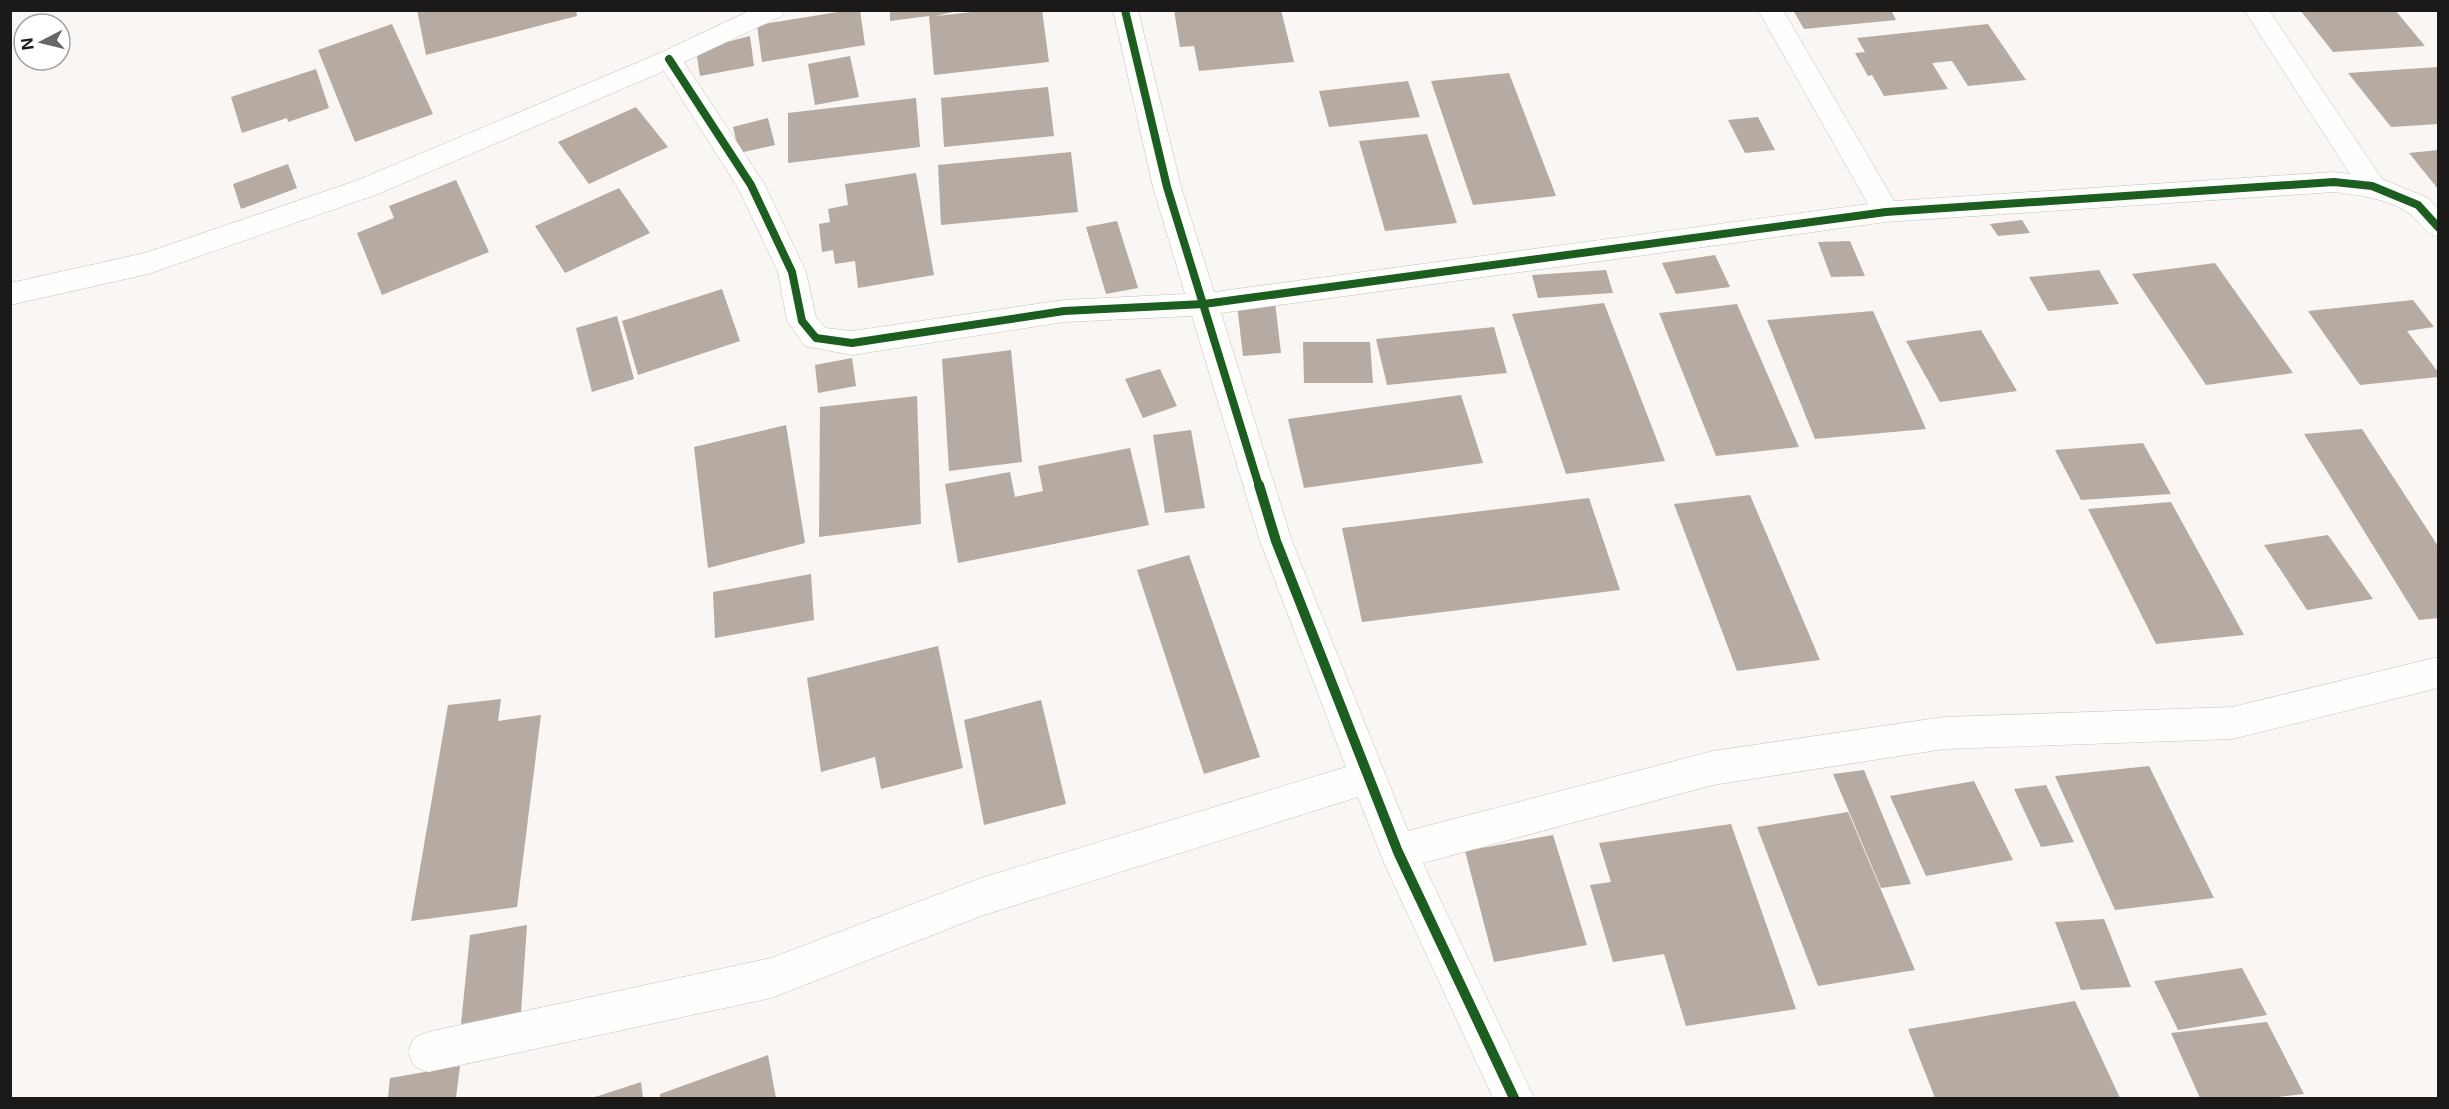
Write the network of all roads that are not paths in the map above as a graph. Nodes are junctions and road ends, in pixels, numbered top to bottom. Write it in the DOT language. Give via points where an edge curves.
graph roads {
  1 [pos="773,10"];
  2 [pos="1125,10"];
  3 [pos="1770,10"];
  4 [pos="2256,10"];
  5 [pos="669,59"];
  6 [pos="2372,186"];
  7 [pos="1886,212"];
  8 [pos="2439,227"];
  9 [pos="10,294"];
  10 [pos="1204,304"];
  11 [pos="2439,673"];
  12 [pos="1368,777"];
  13 [pos="1398,852"];
  14 [pos="428,1053"];
  15 [pos="1514,1098"];
  1 -- 5 [label="street"];
  2 -- 10 [label="street" via="1167,187"];
  3 -- 7 [label="street"];
  4 -- 6 [label="street"];
  5 -- 9 [label="street" via="368,187 148,263"];
  5 -- 10 [label="street" via="751,184 792,272 802,321 816,338 852,343 1064,310"];
  6 -- 7 [label="street" via="2334,182"];
  6 -- 8 [label="street" via="2418,205"];
  7 -- 10 [label="street"];
  10 -- 12 [label="street" via="1276,541"];
  11 -- 13 [label="street" via="2232,723 1944,733 1713,768"];
  12 -- 13 [label="street"];
  12 -- 14 [label="street" via="981,897 771,978"];
  13 -- 15 [label="street"];
}
